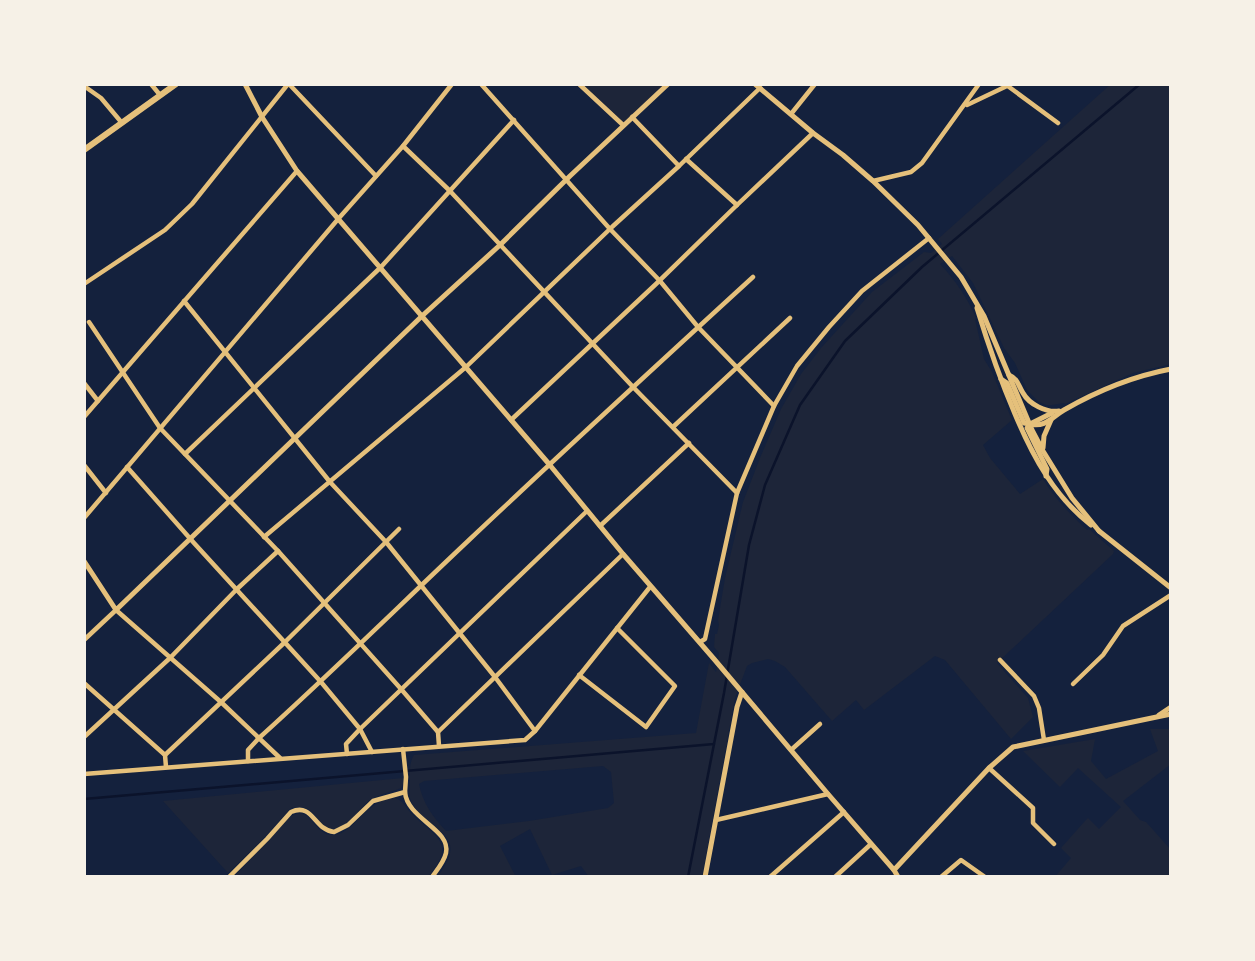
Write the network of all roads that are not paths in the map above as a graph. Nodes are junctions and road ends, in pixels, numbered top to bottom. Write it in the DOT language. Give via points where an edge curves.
graph roads {
  1 [pos="151,84"];
  2 [pos="176,84"];
  3 [pos="245,84"];
  4 [pos="288,84"];
  5 [pos="452,84"];
  6 [pos="481,84"];
  7 [pos="579,84"];
  8 [pos="668,84"];
  9 [pos="815,84"];
  10 [pos="979,84"];
  11 [pos="1008,85"];
  12 [pos="84,86"];
  13 [pos="757,86"];
  14 [pos="160,95"];
  15 [pos="964,107"];
  16 [pos="791,114"];
  17 [pos="262,117"];
  18 [pos="632,117"];
  19 [pos="514,120"];
  20 [pos="122,123"];
  21 [pos="1058,123"];
  22 [pos="624,125"];
  23 [pos="813,133"];
  24 [pos="403,146"];
  25 [pos="84,150"];
  26 [pos="687,159"];
  27 [pos="679,166"];
  28 [pos="297,171"];
  29 [pos="376,176"];
  30 [pos="566,179"];
  31 [pos="873,181"];
  32 [pos="450,191"];
  33 [pos="737,205"];
  34 [pos="339,218"];
  35 [pos="610,229"];
  36 [pos="929,239"];
  37 [pos="500,245"];
  38 [pos="381,267"];
  39 [pos="753,276"];
  40 [pos="660,281"];
  41 [pos="84,284"];
  42 [pos="545,292"];
  43 [pos="974,298"];
  44 [pos="184,301"];
  45 [pos="422,316"];
  46 [pos="790,318"];
  47 [pos="89,322"];
  48 [pos="698,327"];
  49 [pos="593,344"];
  50 [pos="225,353"];
  51 [pos="467,367"];
  52 [pos="737,368"];
  53 [pos="1171,369"];
  54 [pos="122,372"];
  55 [pos="1009,375"];
  56 [pos="1000,379"];
  57 [pos="84,383"];
  58 [pos="254,388"];
  59 [pos="634,388"];
  60 [pos="98,401"];
  61 [pos="774,406"];
  62 [pos="1062,411"];
  63 [pos="1052,412"];
  64 [pos="84,417"];
  65 [pos="512,420"];
  66 [pos="1051,420"];
  67 [pos="1030,424"];
  68 [pos="160,428"];
  69 [pos="673,428"];
  70 [pos="295,439"];
  71 [pos="689,443"];
  72 [pos="1043,451"];
  73 [pos="185,454"];
  74 [pos="549,464"];
  75 [pos="84,465"];
  76 [pos="127,467"];
  77 [pos="1046,476"];
  78 [pos="330,482"];
  79 [pos="106,493"];
  80 [pos="737,493"];
  81 [pos="230,500"];
  82 [pos="1069,500"];
  83 [pos="587,511"];
  84 [pos="84,518"];
  85 [pos="600,526"];
  86 [pos="399,529"];
  87 [pos="264,537"];
  88 [pos="191,539"];
  89 [pos="386,542"];
  90 [pos="278,551"];
  91 [pos="623,554"];
  92 [pos="84,561"];
  93 [pos="420,586"];
  94 [pos="650,586"];
  95 [pos="1171,588"];
  96 [pos="237,589"];
  97 [pos="1171,595"];
  98 [pos="324,604"];
  99 [pos="116,610"];
  100 [pos="617,628"];
  101 [pos="458,634"];
  102 [pos="84,640"];
  103 [pos="700,642"];
  104 [pos="284,643"];
  105 [pos="362,644"];
  106 [pos="170,658"];
  107 [pos="1000,660"];
  108 [pos="579,675"];
  109 [pos="495,677"];
  110 [pos="321,682"];
  111 [pos="84,683"];
  112 [pos="1073,684"];
  113 [pos="401,689"];
  114 [pos="742,692"];
  115 [pos="222,703"];
  116 [pos="1171,707"];
  117 [pos="113,709"];
  118 [pos="1171,714"];
  119 [pos="1156,716"];
  120 [pos="820,724"];
  121 [pos="360,729"];
  122 [pos="535,731"];
  123 [pos="438,732"];
  124 [pos="84,737"];
  125 [pos="259,738"];
  126 [pos="1044,740"];
  127 [pos="439,746"];
  128 [pos="403,749"];
  129 [pos="792,750"];
  130 [pos="372,752"];
  131 [pos="346,754"];
  132 [pos="165,755"];
  133 [pos="280,759"];
  134 [pos="248,761"];
  135 [pos="166,767"];
  136 [pos="989,768"];
  137 [pos="84,774"];
  138 [pos="405,792"];
  139 [pos="828,794"];
  140 [pos="844,812"];
  141 [pos="716,820"];
  142 [pos="871,844"];
  143 [pos="1054,844"];
  144 [pos="894,870"];
  145 [pos="229,877"];
  146 [pos="432,877"];
  147 [pos="705,877"];
  148 [pos="770,877"];
  149 [pos="835,877"];
  150 [pos="898,877"];
  151 [pos="941,877"];
  152 [pos="985,877"];
  1 -- 14 [label="street"];
  2 -- 14 [label="main road"];
  3 -- 17 [label="street"];
  4 -- 17 [label="street"];
  4 -- 29 [label="street"];
  5 -- 24 [label="street"];
  6 -- 19 [label="street"];
  7 -- 22 [label="street"];
  8 -- 18 [label="street"];
  9 -- 16 [label="street"];
  10 -- 15 [label="street"];
  11 -- 15 [label="street"];
  11 -- 21 [label="street"];
  12 -- 20 [label="street"];
  13 -- 16 [label="street"];
  13 -- 26 [label="street"];
  14 -- 20 [label="main road"];
  15 -- 31 [label="street" via="911,172"];
  16 -- 23 [label="street"];
  17 -- 28 [label="street"];
  17 -- 41 [label="street" via="192,204 165,230"];
  18 -- 22 [label="street"];
  18 -- 27 [label="street"];
  19 -- 30 [label="street"];
  19 -- 32 [label="street"];
  20 -- 25 [label="main road"];
  22 -- 30 [label="street"];
  23 -- 31 [label="street"];
  23 -- 33 [label="street"];
  24 -- 29 [label="street"];
  24 -- 32 [label="street"];
  26 -- 27 [label="street"];
  26 -- 33 [label="street"];
  27 -- 35 [label="street"];
  28 -- 34 [label="street"];
  28 -- 44 [label="street"];
  29 -- 34 [label="street"];
  30 -- 35 [label="street"];
  30 -- 37 [label="street"];
  31 -- 36 [label="street"];
  32 -- 37 [label="street"];
  32 -- 38 [label="street"];
  33 -- 40 [label="street"];
  34 -- 38 [label="street"];
  34 -- 50 [label="street"];
  35 -- 40 [label="street"];
  35 -- 42 [label="street"];
  36 -- 43 [label="street"];
  36 -- 61 [label="street" via="862,291 797,366"];
  37 -- 42 [label="street"];
  37 -- 45 [label="street"];
  38 -- 45 [label="street"];
  38 -- 58 [label="street"];
  39 -- 48 [label="street"];
  40 -- 48 [label="street"];
  40 -- 49 [label="street"];
  42 -- 49 [label="street"];
  42 -- 51 [label="street"];
  43 -- 55 [label="street"];
  43 -- 56 [label="street"];
  44 -- 50 [label="street"];
  44 -- 54 [label="street"];
  45 -- 51 [label="street"];
  45 -- 70 [label="street"];
  46 -- 52 [label="street"];
  47 -- 54 [label="street"];
  48 -- 52 [label="street"];
  48 -- 59 [label="street"];
  49 -- 59 [label="street"];
  49 -- 65 [label="street"];
  50 -- 58 [label="street"];
  50 -- 68 [label="street"];
  51 -- 65 [label="street"];
  51 -- 78 [label="street"];
  52 -- 61 [label="street"];
  52 -- 69 [label="street"];
  53 -- 62 [label="street" via="1138,376"];
  54 -- 60 [label="street"];
  54 -- 68 [label="street"];
  55 -- 63 [label="street" via="1016,378 1027,399"];
  55 -- 67 [label="street"];
  56 -- 67 [label="street" via="1007,383 1024,423"];
  56 -- 77 [label="street"];
  57 -- 60 [label="street"];
  58 -- 70 [label="street"];
  58 -- 73 [label="street"];
  59 -- 69 [label="street"];
  59 -- 74 [label="street"];
  60 -- 64 [label="street"];
  61 -- 80 [label="street"];
  62 -- 63 [label="street"];
  62 -- 66 [label="street"];
  63 -- 67 [label="street"];
  65 -- 74 [label="street"];
  66 -- 67 [label="street"];
  66 -- 72 [label="street"];
  67 -- 72 [label="street"];
  67 -- 77 [label="street" via="1027,428 1047,469"];
  68 -- 73 [label="street"];
  68 -- 76 [label="street"];
  69 -- 71 [label="street"];
  70 -- 78 [label="street"];
  70 -- 81 [label="street"];
  71 -- 80 [label="street"];
  71 -- 85 [label="street"];
  72 -- 82 [label="street"];
  73 -- 81 [label="street"];
  74 -- 83 [label="street"];
  74 -- 93 [label="street"];
  75 -- 79 [label="street"];
  76 -- 79 [label="street"];
  76 -- 88 [label="street"];
  77 -- 82 [label="street"];
  78 -- 87 [label="street"];
  78 -- 89 [label="street"];
  79 -- 84 [label="street"];
  80 -- 103 [label="street" via="705,639"];
  81 -- 87 [label="street"];
  81 -- 88 [label="street"];
  82 -- 95 [label="street" via="1081,517"];
  83 -- 85 [label="street"];
  83 -- 101 [label="street"];
  85 -- 91 [label="street"];
  86 -- 89 [label="street"];
  87 -- 90 [label="street"];
  88 -- 96 [label="street"];
  88 -- 99 [label="street"];
  89 -- 93 [label="street"];
  89 -- 98 [label="street"];
  90 -- 96 [label="street"];
  90 -- 98 [label="street"];
  91 -- 94 [label="street"];
  91 -- 109 [label="street"];
  92 -- 99 [label="street"];
  93 -- 101 [label="street"];
  93 -- 105 [label="street"];
  94 -- 100 [label="street"];
  94 -- 103 [label="street"];
  96 -- 104 [label="street"];
  96 -- 106 [label="street"];
  97 -- 112 [label="street" via="1123,626 1103,655"];
  98 -- 104 [label="street"];
  98 -- 105 [label="street"];
  99 -- 102 [label="street"];
  99 -- 106 [label="street"];
  100 -- 108 [label="street"];
  100 -- 108 [label="street" via="675,686 646,727"];
  101 -- 109 [label="street"];
  101 -- 113 [label="street"];
  103 -- 114 [label="street"];
  104 -- 110 [label="street"];
  104 -- 115 [label="street"];
  105 -- 110 [label="street"];
  105 -- 113 [label="street"];
  106 -- 115 [label="street"];
  106 -- 117 [label="street"];
  107 -- 126 [label="street" via="1034,696"];
  108 -- 122 [label="street"];
  109 -- 122 [label="street"];
  109 -- 123 [label="street"];
  110 -- 121 [label="street"];
  110 -- 125 [label="street"];
  111 -- 117 [label="street"];
  113 -- 121 [label="street"];
  113 -- 123 [label="street"];
  114 -- 129 [label="street"];
  114 -- 141 [label="street"];
  115 -- 125 [label="street"];
  115 -- 132 [label="street"];
  116 -- 119 [label="street"];
  117 -- 124 [label="street"];
  117 -- 132 [label="street"];
  118 -- 119 [label="street"];
  119 -- 126 [label="street"];
  120 -- 129 [label="street"];
  121 -- 130 [label="street"];
  121 -- 131 [label="street" via="346,744"];
  122 -- 127 [label="street" via="525,740"];
  123 -- 127 [label="street"];
  125 -- 133 [label="street"];
  125 -- 134 [label="street" via="248,750"];
  126 -- 136 [label="street" via="1013,747"];
  127 -- 128 [label="street"];
  128 -- 130 [label="street"];
  128 -- 138 [label="street"];
  129 -- 139 [label="street"];
  130 -- 131 [label="street"];
  131 -- 133 [label="street"];
  132 -- 135 [label="street"];
  133 -- 134 [label="street"];
  134 -- 135 [label="street"];
  135 -- 137 [label="street"];
  136 -- 143 [label="street" via="1033,808 1033,823"];
  136 -- 144 [label="street"];
  138 -- 145 [label="street" via="373,801 334,832 323,829 304,810 290,812"];
  138 -- 146 [label="street" via="408,805 446,847"];
  139 -- 140 [label="street"];
  139 -- 141 [label="street"];
  140 -- 142 [label="street"];
  140 -- 148 [label="street"];
  141 -- 147 [label="street"];
  142 -- 144 [label="street"];
  142 -- 149 [label="street"];
  144 -- 150 [label="street"];
  151 -- 152 [label="street" via="961,860"];
}
